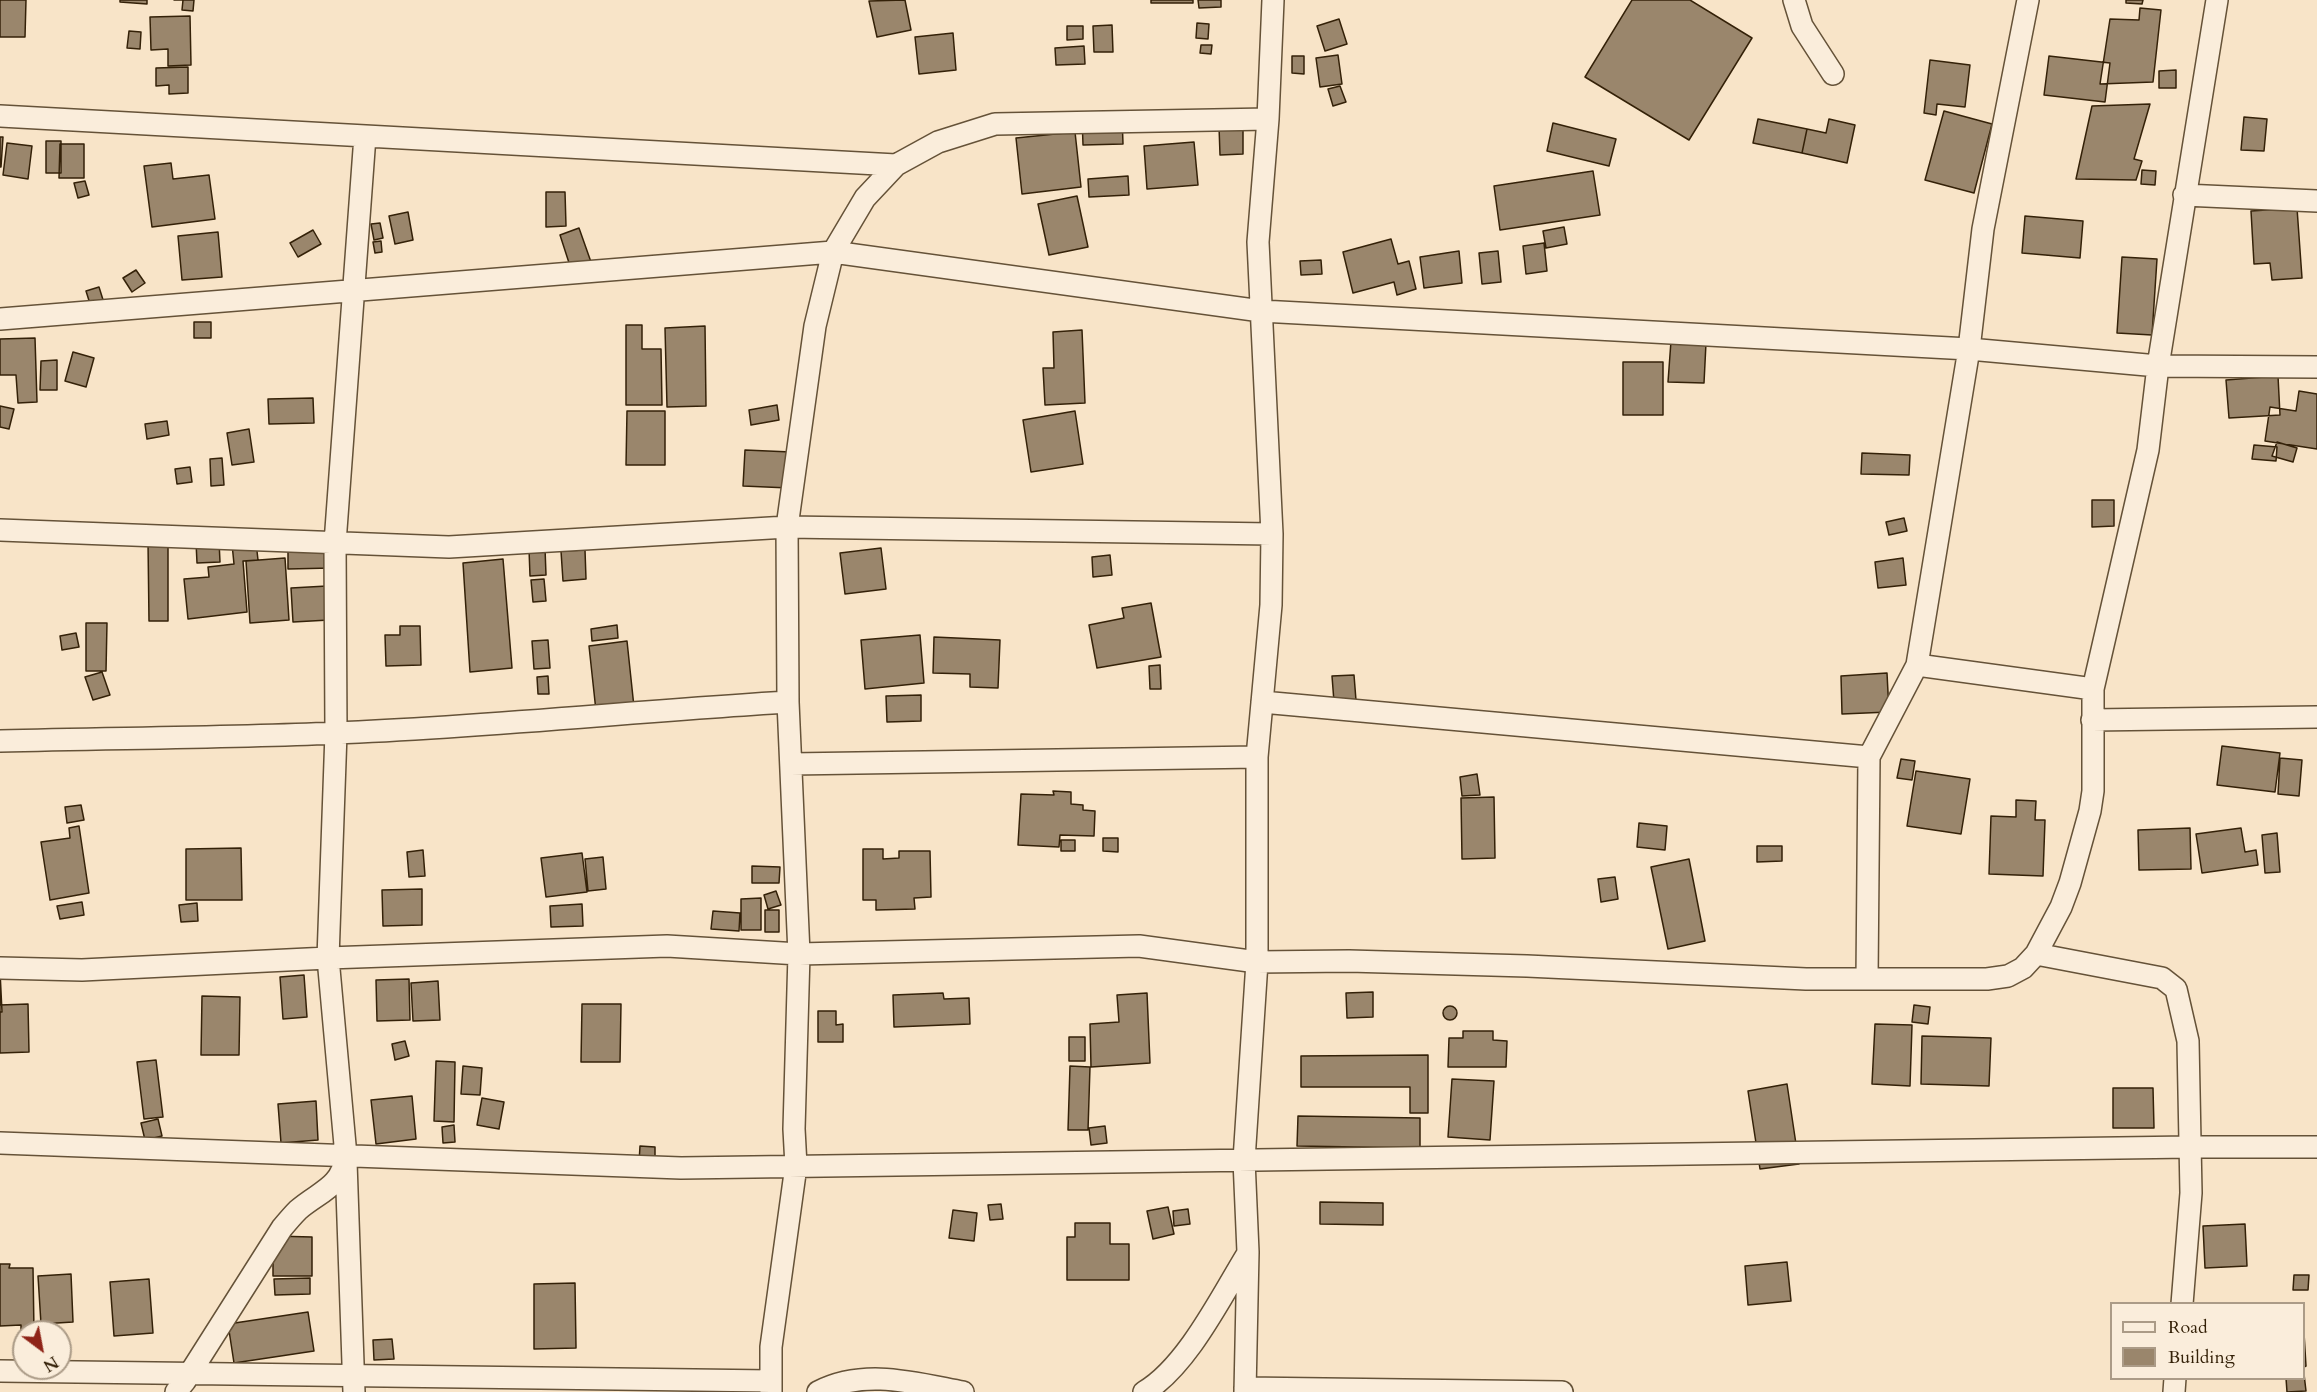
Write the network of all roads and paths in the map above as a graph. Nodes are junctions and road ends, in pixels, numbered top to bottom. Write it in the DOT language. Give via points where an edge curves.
graph roads {
  1 [pos="1273,0"];
  2 [pos="1794,0"];
  3 [pos="2028,0"];
  4 [pos="2217,0"];
  5 [pos="1833,74"];
  6 [pos="0,116"];
  7 [pos="1268,119"];
  8 [pos="365,136"];
  9 [pos="896,165"];
  10 [pos="2184,195"];
  11 [pos="2317,201"];
  12 [pos="833,252"];
  13 [pos="354,290"];
  14 [pos="1261,311"];
  15 [pos="0,319"];
  16 [pos="1969,348"];
  17 [pos="2158,366"];
  18 [pos="2317,367"];
  19 [pos="787,528"];
  20 [pos="0,530"];
  21 [pos="1272,534"];
  22 [pos="335,543"];
  23 [pos="1917,665"];
  24 [pos="2093,689"];
  25 [pos="788,702"];
  26 [pos="1262,702"];
  27 [pos="2317,717"];
  28 [pos="2092,720"];
  29 [pos="336,733"];
  30 [pos="0,741"];
  31 [pos="1257,757"];
  32 [pos="1869,757"];
  33 [pos="791,764"];
  34 [pos="798,954"];
  35 [pos="2036,954"];
  36 [pos="328,958"];
  37 [pos="1257,962"];
  38 [pos="0,968"];
  39 [pos="1867,979"];
  40 [pos="0,1143"];
  41 [pos="2190,1147"];
  42 [pos="2317,1148"];
  43 [pos="346,1156"];
  44 [pos="1244,1160"];
  45 [pos="796,1166"];
  46 [pos="1248,1252"];
  47 [pos="2182,1302"];
  48 [pos="0,1371"];
  49 [pos="190,1373"];
  50 [pos="354,1384"];
  51 [pos="771,1387"];
  52 [pos="1245,1390"];
  53 [pos="176,1392"];
  54 [pos="818,1392"];
  55 [pos="963,1392"];
  56 [pos="1144,1392"];
  57 [pos="1563,1392"];
  1 -- 7 [label="street"];
  2 -- 5 [label="street" via="1802,26"];
  3 -- 16 [label="street" via="1983,229"];
  4 -- 10 [label="street"];
  6 -- 8 [label="street"];
  7 -- 9 [label="street" via="995,124 938,142"];
  7 -- 14 [label="street" via="1258,242"];
  8 -- 9 [label="street"];
  8 -- 13 [label="street"];
  9 -- 12 [label="street" via="865,198"];
  10 -- 11 [label="street"];
  10 -- 17 [label="street"];
  12 -- 13 [label="street"];
  12 -- 14 [label="street"];
  12 -- 19 [label="street" via="814,326"];
  13 -- 15 [label="street"];
  13 -- 22 [label="street"];
  14 -- 16 [label="street"];
  14 -- 21 [label="street"];
  16 -- 17 [label="street"];
  16 -- 23 [label="street"];
  17 -- 18 [label="street"];
  17 -- 24 [label="street" via="2148,450"];
  19 -- 21 [label="street"];
  19 -- 22 [label="street" via="449,547"];
  19 -- 25 [label="street"];
  20 -- 22 [label="street"];
  21 -- 26 [label="street" via="1271,605"];
  22 -- 29 [label="street"];
  23 -- 24 [label="street"];
  23 -- 32 [label="street"];
  24 -- 28 [label="street"];
  25 -- 29 [label="street"];
  25 -- 33 [label="street"];
  26 -- 31 [label="street"];
  26 -- 32 [label="street"];
  27 -- 28 [label="street"];
  28 -- 35 [label="street" via="2090,811 2070,883"];
  29 -- 30 [label="street"];
  29 -- 36 [label="street"];
  31 -- 33 [label="street"];
  31 -- 37 [label="street"];
  32 -- 39 [label="street"];
  33 -- 34 [label="street"];
  34 -- 36 [label="street" via="667,946"];
  34 -- 37 [label="street" via="1139,946"];
  34 -- 45 [label="street"];
  35 -- 39 [label="street" via="2008,976"];
  35 -- 41 [label="street" via="2162,978 2176,988 2188,1041"];
  36 -- 38 [label="street" via="82,970"];
  36 -- 43 [label="street"];
  37 -- 39 [label="street" via="1349,961 1806,980"];
  37 -- 44 [label="street"];
  40 -- 43 [label="street"];
  41 -- 42 [label="street"];
  41 -- 44 [label="street"];
  41 -- 47 [label="street" via="2191,1193"];
  43 -- 45 [label="street" via="681,1168"];
  43 -- 49 [label="street" via="338,1180 298,1210 282,1228"];
  43 -- 50 [label="street"];
  44 -- 45 [label="street"];
  44 -- 46 [label="street"];
  45 -- 51 [label="street" via="771,1347"];
  46 -- 52 [label="street"];
  46 -- 56 [label="street" via="1186,1353"];
  48 -- 49 [label="street"];
  49 -- 50 [label="street"];
  49 -- 53 [label="street"];
  50 -- 51 [label="street"];
  52 -- 57 [label="street"];
  54 -- 55 [label="street" via="862,1379 897,1379"];
}
